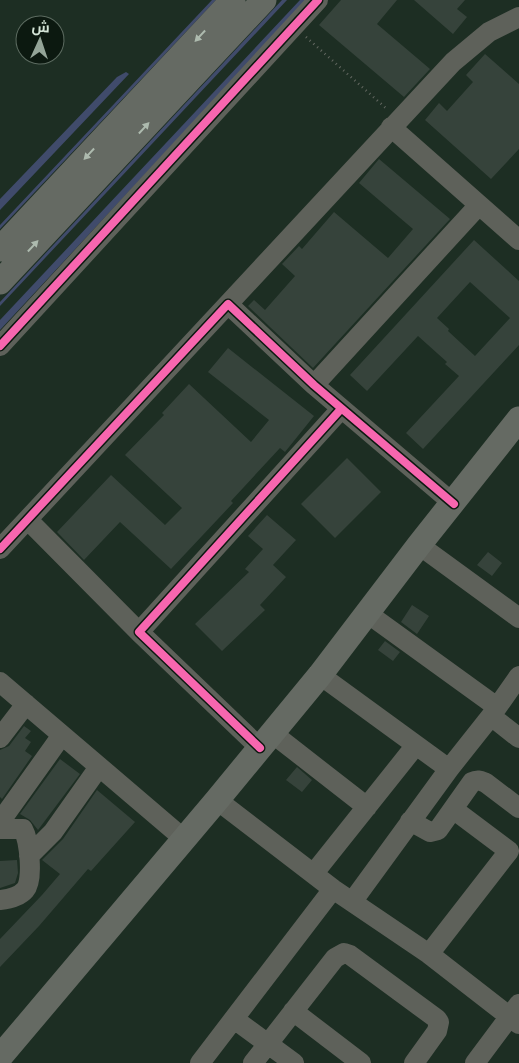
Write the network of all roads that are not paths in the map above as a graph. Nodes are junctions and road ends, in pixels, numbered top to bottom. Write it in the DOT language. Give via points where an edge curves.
graph roads {
  1 [pos="233,0"];
  2 [pos="264,0"];
  3 [pos="318,0"];
  4 [pos="519,17"];
  5 [pos="395,123"];
  6 [pos="479,205"];
  7 [pos="519,240"];
  8 [pos="0,249"];
  9 [pos="0,282"];
  10 [pos="228,304"];
  11 [pos="0,346"];
  12 [pos="314,385"];
  13 [pos="341,409"];
  14 [pos="519,420"];
  15 [pos="454,504"];
  16 [pos="28,520"];
  17 [pos="419,545"];
  18 [pos="0,549"];
  19 [pos="367,613"];
  20 [pos="519,618"];
  21 [pos="139,632"];
  22 [pos="320,675"];
  23 [pos="519,676"];
  24 [pos="0,682"];
  25 [pos="26,704"];
  26 [pos="494,712"];
  27 [pos="62,735"];
  28 [pos="0,738"];
  29 [pos="519,738"];
  30 [pos="266,740"];
  31 [pos="416,745"];
  32 [pos="99,767"];
  33 [pos="449,769"];
  34 [pos="217,800"];
  35 [pos="367,807"];
  36 [pos="519,808"];
  37 [pos="453,809"];
  38 [pos="410,821"];
  39 [pos="0,822"];
  40 [pos="0,829"];
  41 [pos="184,839"];
  42 [pos="514,855"];
  43 [pos="29,856"];
  44 [pos="314,873"];
  45 [pos="333,889"];
  46 [pos="0,900"];
  47 [pos="352,902"];
  48 [pos="429,954"];
  49 [pos="293,1011"];
  50 [pos="516,1015"];
  51 [pos="234,1018"];
  52 [pos="4,1043"];
  53 [pos="268,1044"];
  54 [pos="200,1063"];
  55 [pos="253,1063"];
  56 [pos="294,1063"];
  57 [pos="361,1063"];
  58 [pos="414,1063"];
  59 [pos="475,1063"];
  1 -- 8 [label="main road, one-way"];
  9 -- 2 [label="main road, one-way"];
  3 -- 11 [label="street"];
  4 -- 5 [label="street" via="473,44"];
  5 -- 6 [label="street"];
  5 -- 10 [label="street"];
  6 -- 7 [label="street"];
  6 -- 12 [label="street"];
  10 -- 12 [label="street"];
  10 -- 16 [label="street"];
  12 -- 13 [label="street"];
  13 -- 15 [label="street"];
  13 -- 21 [label="street"];
  14 -- 15 [label="main road"];
  15 -- 17 [label="main road"];
  16 -- 18 [label="street"];
  16 -- 21 [label="street"];
  17 -- 19 [label="main road"];
  17 -- 20 [label="street"];
  19 -- 22 [label="main road"];
  19 -- 26 [label="street"];
  21 -- 30 [label="street"];
  22 -- 30 [label="main road"];
  22 -- 31 [label="street"];
  23 -- 26 [label="street"];
  24 -- 25 [label="street"];
  25 -- 27 [label="street"];
  25 -- 28 [label="street"];
  26 -- 29 [label="street"];
  26 -- 33 [label="street"];
  27 -- 32 [label="street"];
  27 -- 39 [label="street"];
  30 -- 34 [label="main road"];
  30 -- 35 [label="street"];
  31 -- 33 [label="street"];
  31 -- 35 [label="street"];
  32 -- 41 [label="street"];
  32 -- 43 [label="street" via="53,832"];
  33 -- 38 [label="street"];
  34 -- 41 [label="main road"];
  34 -- 44 [label="street"];
  35 -- 44 [label="street"];
  36 -- 37 [label="street" via="480,780 472,782"];
  37 -- 38 [label="street" via="434,832"];
  37 -- 42 [label="street"];
  38 -- 47 [label="street"];
  40 -- 43 [label="street" via="23,829"];
  41 -- 52 [label="main road" via="67,979"];
  42 -- 48 [label="street"];
  43 -- 46 [label="street" via="30,877 26,889 16,897"];
  44 -- 45 [label="street"];
  45 -- 47 [label="street"];
  45 -- 51 [label="street"];
  47 -- 48 [label="street"];
  48 -- 50 [label="street"];
  49 -- 53 [label="street"];
  49 -- 57 [label="street"];
  49 -- 58 [label="street" via="335,958 348,954 439,1022 437,1031"];
  50 -- 59 [label="street"];
  51 -- 53 [label="street"];
  51 -- 54 [label="street"];
  53 -- 55 [label="street"];
  53 -- 56 [label="street"];
}
